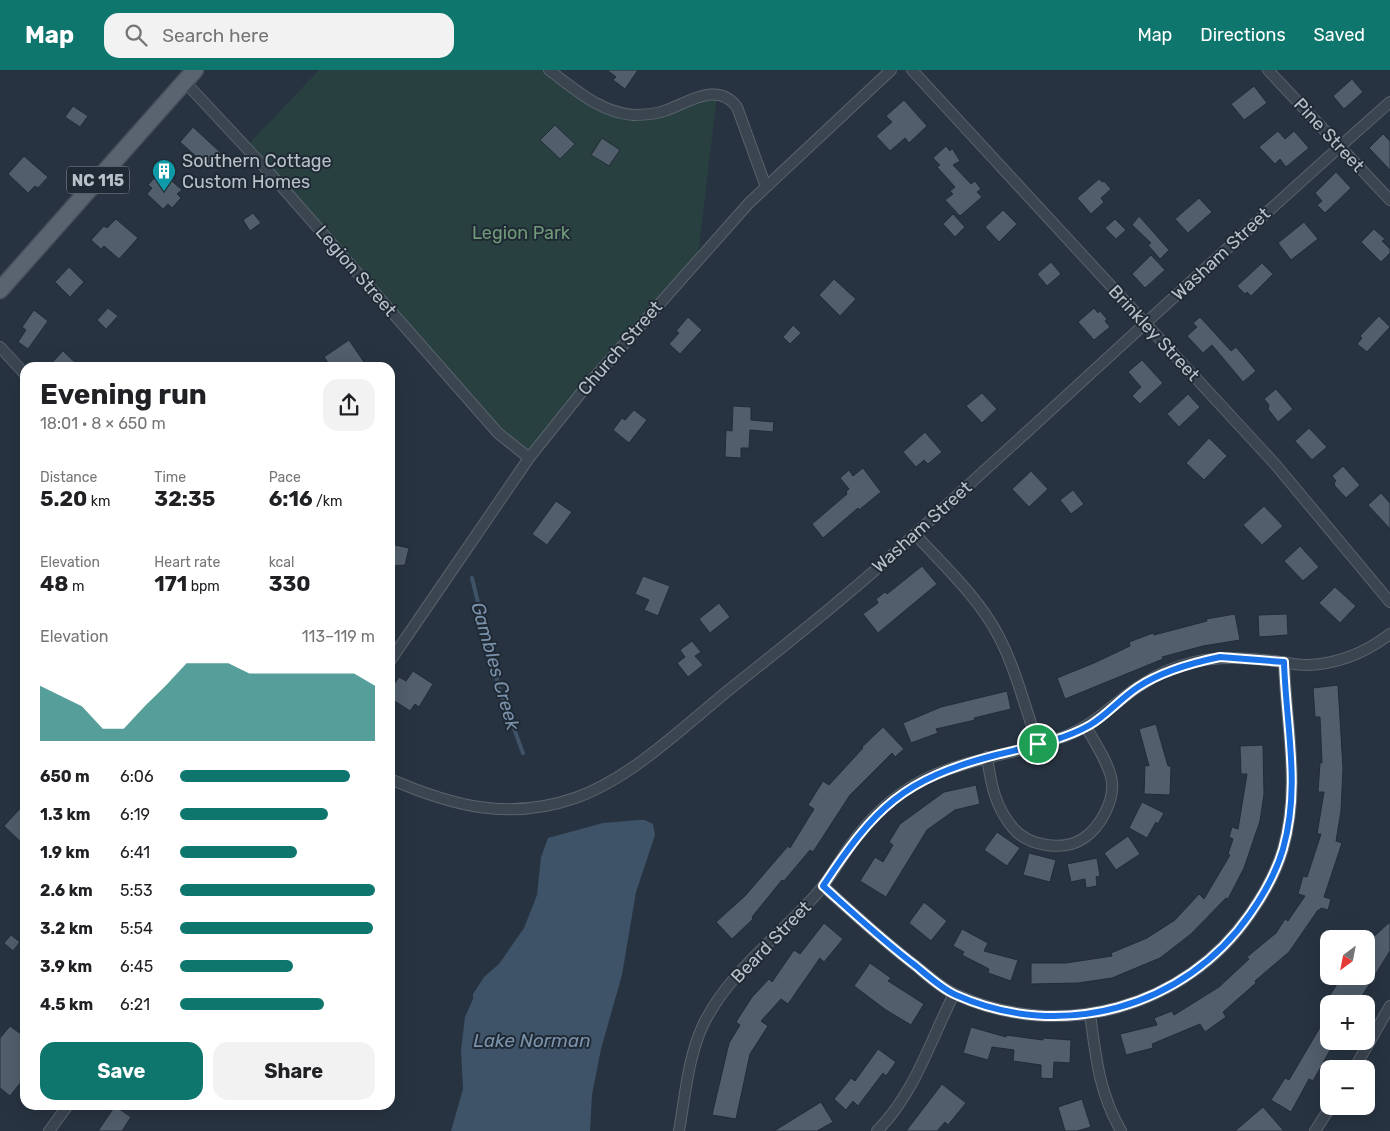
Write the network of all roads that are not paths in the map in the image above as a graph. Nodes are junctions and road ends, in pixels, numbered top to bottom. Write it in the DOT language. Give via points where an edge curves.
graph roads {
  1 [pos="549,70"];
  2 [pos="891,70"];
  3 [pos="912,70"];
  4 [pos="1268,70"];
  5 [pos="190,76"];
  6 [pos="1390,102"];
  7 [pos="1340,146"];
  8 [pos="766,187"];
  9 [pos="1390,200"];
  10 [pos="0,290"];
  11 [pos="1145,324"];
  12 [pos="0,346"];
  13 [pos="20,368"];
  14 [pos="529,458"];
  15 [pos="915,534"];
  16 [pos="1390,602"];
  17 [pos="1390,634"];
  18 [pos="395,654"];
  19 [pos="1284,662"];
  20 [pos="1086,727"];
  21 [pos="1038,744"];
  22 [pos="987,757"];
  23 [pos="395,782"];
  24 [pos="823,886"];
  25 [pos="954,994"];
  26 [pos="1390,1006"];
  27 [pos="1090,1014"];
  28 [pos="1359,1060"];
  29 [pos="64,1110"];
  30 [pos="1326,1115"];
  31 [pos="49,1131"];
  32 [pos="679,1131"];
  33 [pos="877,1131"];
  34 [pos="1121,1131"];
  35 [pos="1315,1131"];
  1 -- 8 [label="street" via="600,106 633,115 666,110 706,94 727,97 736,107"];
  2 -- 8 [label="street, Church Street"];
  3 -- 11 [label="street, Brinkley Street"];
  4 -- 7 [label="street, Pine Street"];
  5 -- 10 [label="main road, NC 115"];
  5 -- 14 [label="street, Legion Street" via="258,159 498,433"];
  6 -- 7 [label="street, Washam Street"];
  7 -- 9 [label="street, Pine Street"];
  7 -- 11 [label="street, Washam Street"];
  8 -- 14 [label="street, Church Street" via="646,316"];
  11 -- 15 [label="street, Washam Street"];
  11 -- 16 [label="street, Brinkley Street" via="1275,464"];
  12 -- 13 [label="street"];
  14 -- 18 [label="street, Church Street"];
  15 -- 21 [label="street" via="974,600 998,634"];
  15 -- 23 [label="street, Washam Street" via="675,734 613,780 594,790 538,808 498,810 435,797"];
  17 -- 19 [label="street, Beard Street" via="1356,656 1306,665"];
  19 -- 20 [label="street, Beard Street" via="1220,657 1192,663 1139,686"];
  19 -- 27 [label="street" via="1292,798 1282,850 1266,889 1229,942 1186,977 1139,1001"];
  20 -- 21 [label="street, Beard Street"];
  20 -- 22 [label="street" via="1112,781 1111,802 1084,838 1063,845 1036,843 1014,830 1000,811 992,792"];
  21 -- 22 [label="street, Beard Street"];
  22 -- 24 [label="street, Beard Street" via="922,780 895,798 850,845"];
  24 -- 25 [label="street" via="883,941"];
  24 -- 32 [label="street, Beard Street" via="743,968 717,1001 694,1050"];
  25 -- 27 [label="street" via="1014,1012"];
  25 -- 33 [label="street" via="918,1074"];
  26 -- 28 [label="street"];
  27 -- 34 [label="street" via="1099,1078"];
  29 -- 31 [label="street"];
  30 -- 35 [label="street"];
}
